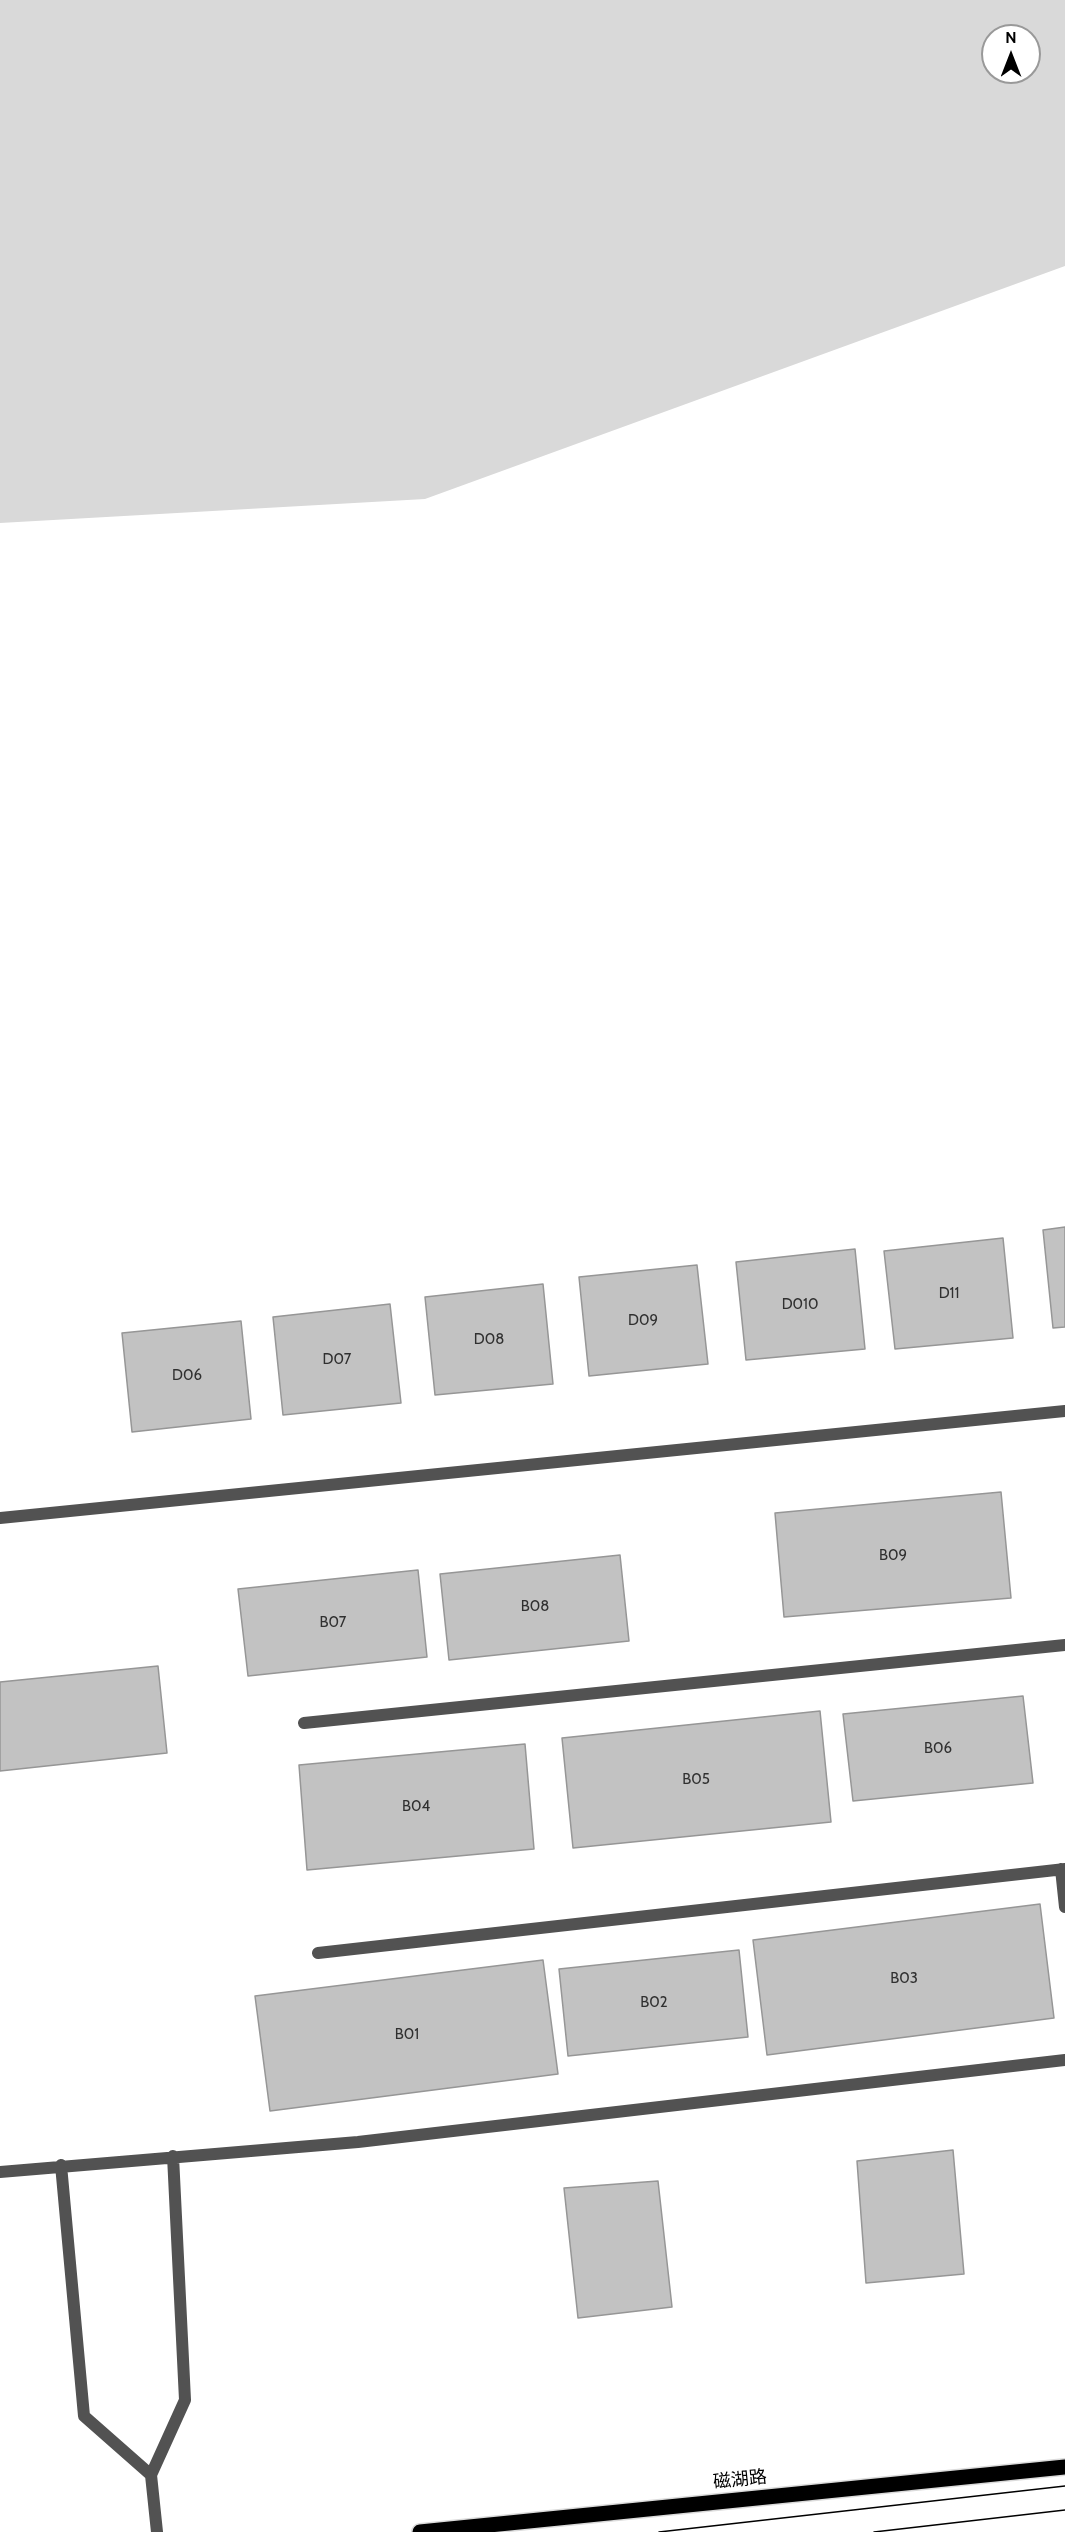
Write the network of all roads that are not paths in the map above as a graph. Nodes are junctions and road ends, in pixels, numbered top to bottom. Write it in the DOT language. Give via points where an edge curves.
graph roads {
  1 [pos="1065,1411"];
  2 [pos="0,1518"];
  3 [pos="1065,1645"];
  4 [pos="304,1723"];
  5 [pos="1063,1869"];
  6 [pos="1065,1907"];
  7 [pos="318,1953"];
  8 [pos="1065,2060"];
  9 [pos="173,2156"];
  10 [pos="61,2165"];
  11 [pos="0,2172"];
  12 [pos="1065,2467"];
  13 [pos="151,2475"];
  14 [pos="157,2532"];
  15 [pos="420,2532"];
  1 -- 2 [label="street"];
  3 -- 4 [label="street"];
  5 -- 6 [label="street"];
  5 -- 7 [label="street"];
  8 -- 9 [label="street" via="357,2142"];
  9 -- 10 [label="street"];
  9 -- 13 [label="street" via="185,2400"];
  10 -- 11 [label="street"];
  10 -- 13 [label="street" via="84,2416"];
  12 -- 15 [label="main road, 磁湖路"];
  13 -- 14 [label="street"];
}
